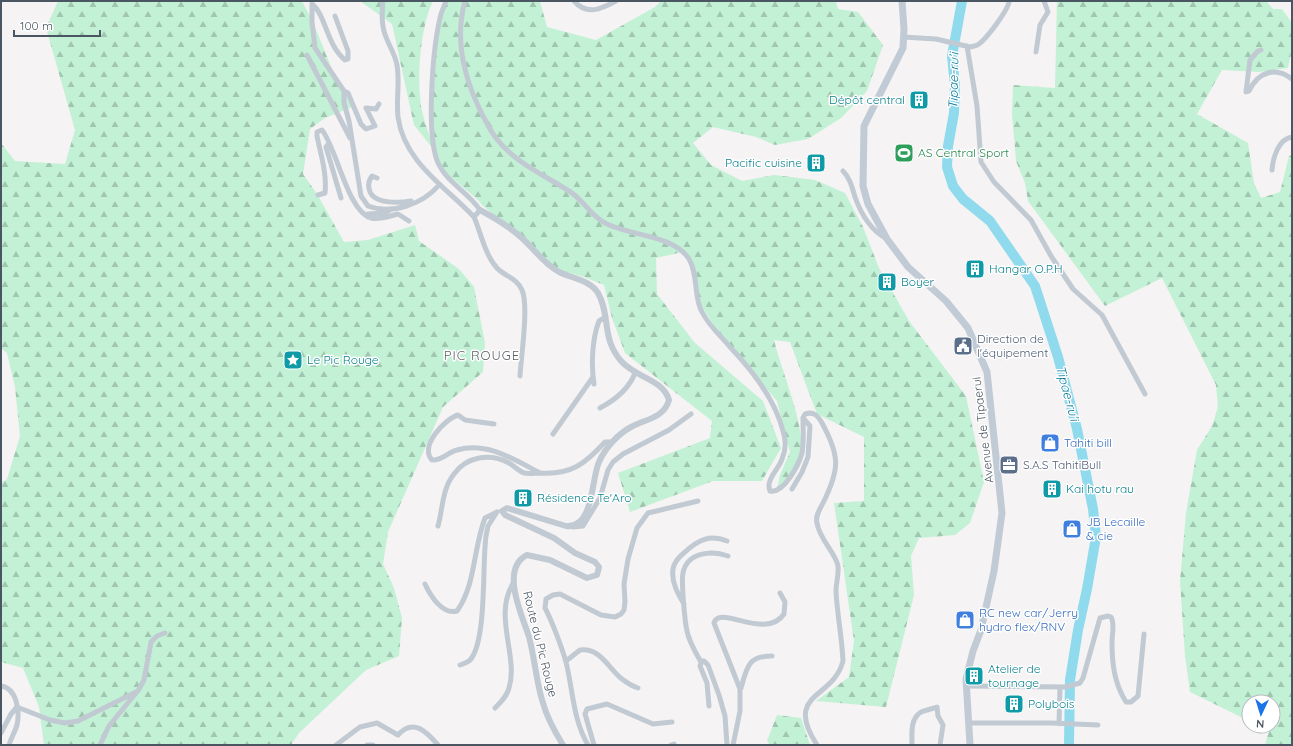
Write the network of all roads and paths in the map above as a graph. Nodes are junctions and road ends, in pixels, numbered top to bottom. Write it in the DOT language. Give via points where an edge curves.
graph roads {
  1 [pos="383,1"];
  2 [pos="446,1"];
  3 [pos="465,1"];
  4 [pos="574,1"];
  5 [pos="616,1"];
  6 [pos="902,1"];
  7 [pos="1009,1"];
  8 [pos="1044,1"];
  9 [pos="335,16"];
  10 [pos="903,37"];
  11 [pos="965,45"];
  12 [pos="1261,50"];
  13 [pos="1036,52"];
  14 [pos="307,56"];
  15 [pos="1292,79"];
  16 [pos="344,91"];
  17 [pos="379,104"];
  18 [pos="1292,137"];
  19 [pos="352,140"];
  20 [pos="328,143"];
  21 [pos="1272,170"];
  22 [pos="843,171"];
  23 [pos="377,178"];
  24 [pos="439,185"];
  25 [pos="318,195"];
  26 [pos="340,198"];
  27 [pos="419,200"];
  28 [pos="392,209"];
  29 [pos="480,210"];
  30 [pos="368,217"];
  31 [pos="474,217"];
  32 [pos="409,222"];
  33 [pos="887,239"];
  34 [pos="604,318"];
  35 [pos="635,373"];
  36 [pos="520,376"];
  37 [pos="593,377"];
  38 [pos="594,384"];
  39 [pos="1145,394"];
  40 [pos="600,408"];
  41 [pos="691,414"];
  42 [pos="802,418"];
  43 [pos="494,424"];
  44 [pos="553,434"];
  45 [pos="612,442"];
  46 [pos="541,474"];
  47 [pos="792,489"];
  48 [pos="698,501"];
  49 [pos="500,511"];
  50 [pos="438,526"];
  51 [pos="573,527"];
  52 [pos="727,541"];
  53 [pos="728,556"];
  54 [pos="514,582"];
  55 [pos="425,584"];
  56 [pos="780,593"];
  57 [pos="685,607"];
  58 [pos="165,633"];
  59 [pos="1144,634"];
  60 [pos="772,656"];
  61 [pos="566,661"];
  62 [pos="701,662"];
  63 [pos="460,665"];
  64 [pos="1,686"];
  65 [pos="966,686"];
  66 [pos="1062,687"];
  67 [pos="638,688"];
  68 [pos="740,689"];
  69 [pos="138,690"];
  70 [pos="710,706"];
  71 [pos="16,707"];
  72 [pos="495,708"];
  73 [pos="672,722"];
  74 [pos="969,724"];
  75 [pos="1059,724"];
  76 [pos="1098,725"];
  77 [pos="1,733"];
  78 [pos="9,745"];
  79 [pos="100,745"];
  80 [pos="336,745"];
  81 [pos="367,745"];
  82 [pos="372,745"];
  83 [pos="438,745"];
  84 [pos="562,745"];
  85 [pos="588,745"];
  86 [pos="594,745"];
  87 [pos="727,745"];
  88 [pos="733,745"];
  89 [pos="816,745"];
  90 [pos="912,745"];
  91 [pos="940,745"];
  92 [pos="970,745"];
  1 -- 24 [label="street" via="384,32 397,64 398,117 404,138 420,164"];
  2 -- 29 [label="street" via="440,17 436,44 431,115 434,150 441,169"];
  3 -- 42 [label="street" via="460,30 466,72 477,104 496,139 524,164 570,191 594,216 607,224 668,243 680,249 689,260 701,311 761,386 783,430 785,450 770,481 770,491 779,490 797,466 802,452"];
  4 -- 5 [label="street" via="590,11"];
  6 -- 10 [label="main road, Avenue de Tipaerui"];
  7 -- 11 [label="street" via="1007,10 983,40 975,46"];
  8 -- 13 [label="street" via="1048,12 1038,30"];
  9 -- 16 [label="street" via="348,51 348,59 345,60 333,45 318,8 312,4 315,48"];
  10 -- 11 [label="street"];
  10 -- 33 [label="main road, Avenue de Tipaerui" via="897,62 864,126 862,141 864,195"];
  11 -- 39 [label="street" via="976,100 981,162 994,182 1031,220 1050,256 1073,289 1102,315"];
  12 -- 15 [label="street" via="1250,60 1246,92 1258,78 1268,72 1280,73"];
  14 -- 19 [label="street"];
  16 -- 17 [label="street" via="348,93 361,124 366,129 374,126 366,108 376,108"];
  16 -- 19 [label="street" via="344,104"];
  18 -- 21 [label="street" via="1284,140 1279,147 1273,159"];
  19 -- 28 [label="street" via="364,202 373,208"];
  20 -- 25 [label="street" via="322,130 317,132 326,182 325,193"];
  20 -- 26 [label="street" via="327,152"];
  20 -- 30 [label="street" via="350,195"];
  22 -- 33 [label="street" via="849,177 866,222 875,232"];
  23 -- 27 [label="street" via="372,176 369,182 370,192 374,198 396,202"];
  24 -- 27 [label="street"];
  24 -- 31 [label="street"];
  27 -- 28 [label="street"];
  28 -- 30 [label="street" via="384,213 368,214"];
  29 -- 31 [label="street"];
  29 -- 34 [label="street" via="516,233 545,263 590,284 598,292"];
  30 -- 32 [label="street" via="375,219 398,214"];
  31 -- 36 [label="street" via="490,258 522,291 524,314"];
  33 -- 65 [label="main road, Avenue de Tipaerui" via="908,267 946,301 965,323 975,340 987,372 1001,492 1001,520 994,571"];
  34 -- 35 [label="street" via="610,346 622,362"];
  34 -- 37 [label="street" via="597,326"];
  35 -- 40 [label="street" via="632,381 619,396"];
  35 -- 45 [label="street" via="664,388 669,400 668,406 655,417 630,427"];
  37 -- 38 [label="street"];
  37 -- 44 [label="street"];
  41 -- 51 [label="street" via="669,430 613,462 600,498 588,520 582,526"];
  42 -- 47 [label="street" via="810,426 808,457"];
  42 -- 89 [label="street" via="812,412 820,418 836,456 837,467 816,522 838,566 836,591 843,661 836,678 808,702 805,719"];
  43 -- 46 [label="street" via="454,416 435,434 428,454 432,460 436,460 458,450 480,448 506,455"];
  45 -- 46 [label="street" via="605,442 590,460 568,472"];
  45 -- 51 [label="street" via="598,463 588,508 578,524"];
  46 -- 50 [label="street" via="524,473 507,462 476,457 461,465 454,474 443,500"];
  48 -- 61 [label="street" via="648,513 637,528 628,559 624,584 624,610 621,614 615,617 601,615 560,594 546,599 545,608"];
  49 -- 51 [label="street" via="512,509"];
  49 -- 54 [label="street, Route du Pic Rouge" via="554,538 575,553 595,562 599,567 597,575 588,578 550,560 527,555 520,559"];
  49 -- 55 [label="street" via="485,518 473,560 470,586 465,600 457,611 448,611 436,602"];
  49 -- 63 [label="street" via="491,519 486,536 478,641 470,660"];
  52 -- 57 [label="street" via="714,537 701,540 678,559 673,569 674,583"];
  53 -- 57 [label="street" via="717,552 704,552 687,564 682,573"];
  54 -- 72 [label="street" via="508,591 506,613 511,678 505,697"];
  54 -- 84 [label="street, Route du Pic Rouge" via="520,612 529,636 543,703"];
  56 -- 68 [label="street" via="784,602 784,614 774,623 759,625 725,616 718,616 715,619 714,623"];
  57 -- 62 [label="street" via="687,632"];
  58 -- 69 [label="street" via="151,642 144,680"];
  59 -- 66 [label="street" via="1138,696 1134,701 1126,702 1116,681 1113,623 1108,616 1100,618 1080,683"];
  60 -- 68 [label="street" via="758,656 753,660"];
  61 -- 67 [label="street" via="580,650 592,651 621,679"];
  61 -- 85 [label="street" via="578,722"];
  62 -- 70 [label="street" via="700,666 710,694"];
  62 -- 87 [label="street" via="706,662 719,694 725,716"];
  64 -- 71 [label="street" via="13,693"];
  65 -- 66 [label="street"];
  65 -- 74 [label="main road, Avenue de Tipaerui"];
  66 -- 75 [label="street"];
  68 -- 88 [label="street" via="740,711"];
  69 -- 71 [label="street" via="78,721 71,722 50,720"];
  69 -- 79 [label="street" via="109,726"];
  71 -- 77 [label="street"];
  71 -- 78 [label="street" via="18,717"];
  73 -- 86 [label="street" via="653,724 642,721 607,704 593,707 587,709 585,714"];
  74 -- 75 [label="street"];
  74 -- 92 [label="main road, Avenue de Tipaerui"];
  75 -- 76 [label="street"];
  80 -- 83 [label="street" via="360,727 378,723 398,735 404,728 417,728"];
  81 -- 82 [label="street"];
  90 -- 91 [label="street" via="915,718 922,712 937,707 943,725"];
}
